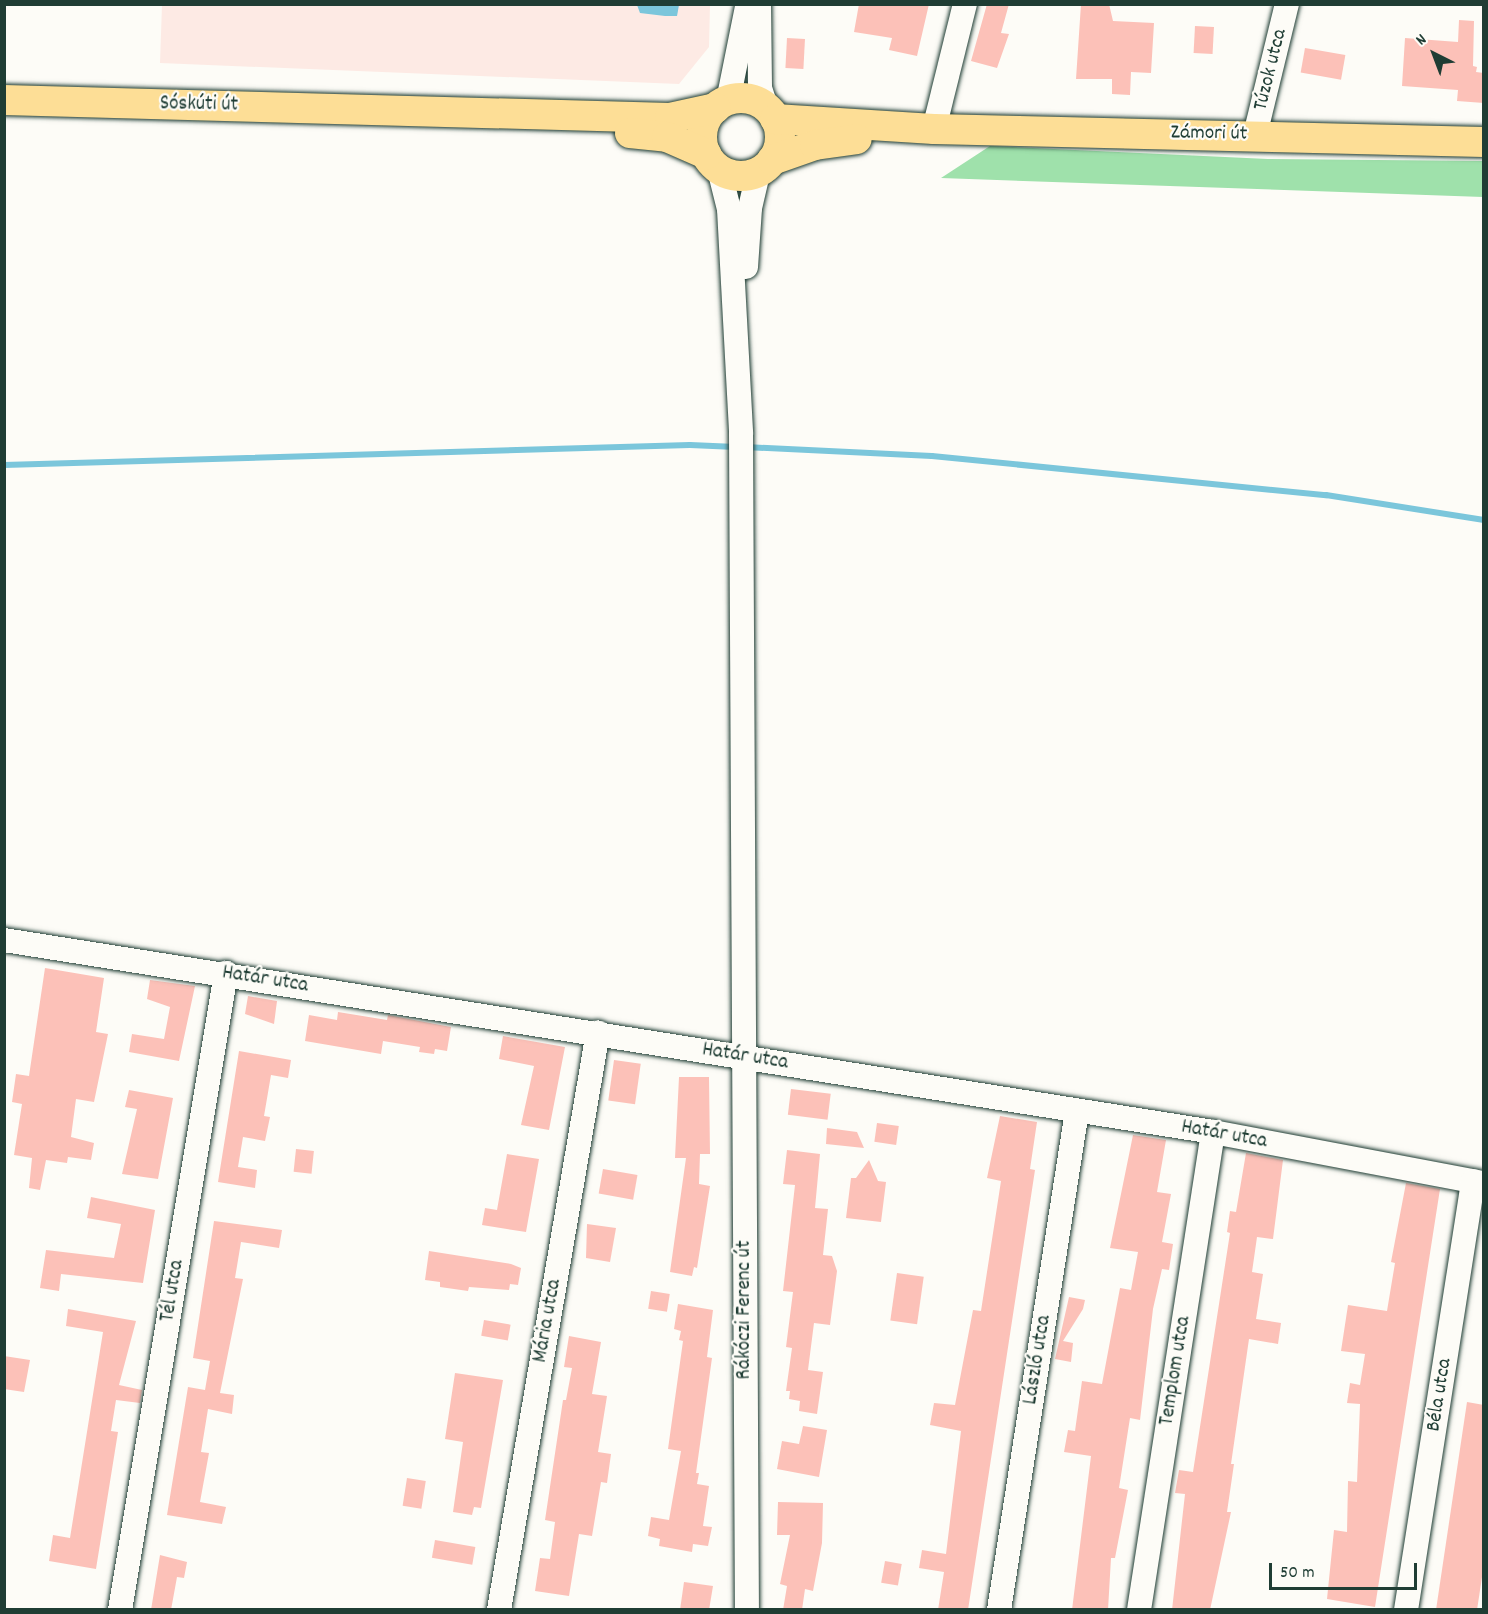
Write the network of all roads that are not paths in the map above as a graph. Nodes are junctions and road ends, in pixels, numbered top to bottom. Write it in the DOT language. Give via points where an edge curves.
graph roads {
  1 [pos="747,4"];
  2 [pos="759,4"];
  3 [pos="965,4"];
  4 [pos="1287,4"];
  5 [pos="4,100"];
  6 [pos="722,104"];
  7 [pos="394,110"];
  8 [pos="771,114"];
  9 [pos="934,129"];
  10 [pos="1255,135"];
  11 [pos="1484,142"];
  12 [pos="712,162"];
  13 [pos="765,166"];
  14 [pos="738,350"];
  15 [pos="4,940"];
  16 [pos="226,973"];
  17 [pos="597,1032"];
  18 [pos="744,1057"];
  19 [pos="1077,1111"];
  20 [pos="1213,1132"];
  21 [pos="1478,1182"];
  22 [pos="120,1610"];
  23 [pos="499,1610"];
  24 [pos="747,1610"];
  25 [pos="999,1610"];
  26 [pos="1139,1610"];
  27 [pos="1406,1610"];
  1 -- 6 [label="street"];
  2 -- 8 [label="street" via="760,88"];
  3 -- 9 [label="street"];
  4 -- 10 [label="street, Túzok utca"];
  5 -- 7 [label="main road, Sóskúti út"];
  6 -- 7 [label="main road, Sóskúti út" via="670,118"];
  6 -- 8 [label="main road" via="752,100"];
  6 -- 12 [label="main road" via="702,134"];
  7 -- 12 [label="main road, Sóskúti út" via="667,137"];
  8 -- 9 [label="main road, Zámori út"];
  8 -- 13 [label="main road" via="780,140"];
  9 -- 10 [label="main road, Zámori út"];
  9 -- 13 [label="main road, Zámori út" via="893,138 815,145"];
  10 -- 11 [label="main road, Zámori út"];
  12 -- 13 [label="main road" via="738,176"];
  12 -- 14 [label="street" via="729,209"];
  13 -- 14 [label="street" via="750,208"];
  14 -- 18 [label="street, Rákóczi Ferenc út" via="742,467"];
  15 -- 16 [label="street, Határ utca"];
  16 -- 17 [label="street, Határ utca"];
  16 -- 22 [label="street, Tél utca"];
  17 -- 18 [label="street, Határ utca"];
  17 -- 23 [label="street, Mária utca"];
  18 -- 19 [label="street, Határ utca"];
  18 -- 24 [label="street, Rákóczi Ferenc út"];
  19 -- 20 [label="street, Határ utca"];
  19 -- 25 [label="street, László utca"];
  20 -- 21 [label="street, Határ utca"];
  20 -- 26 [label="street, Templom utca"];
  21 -- 27 [label="street, Béla utca"];
}
